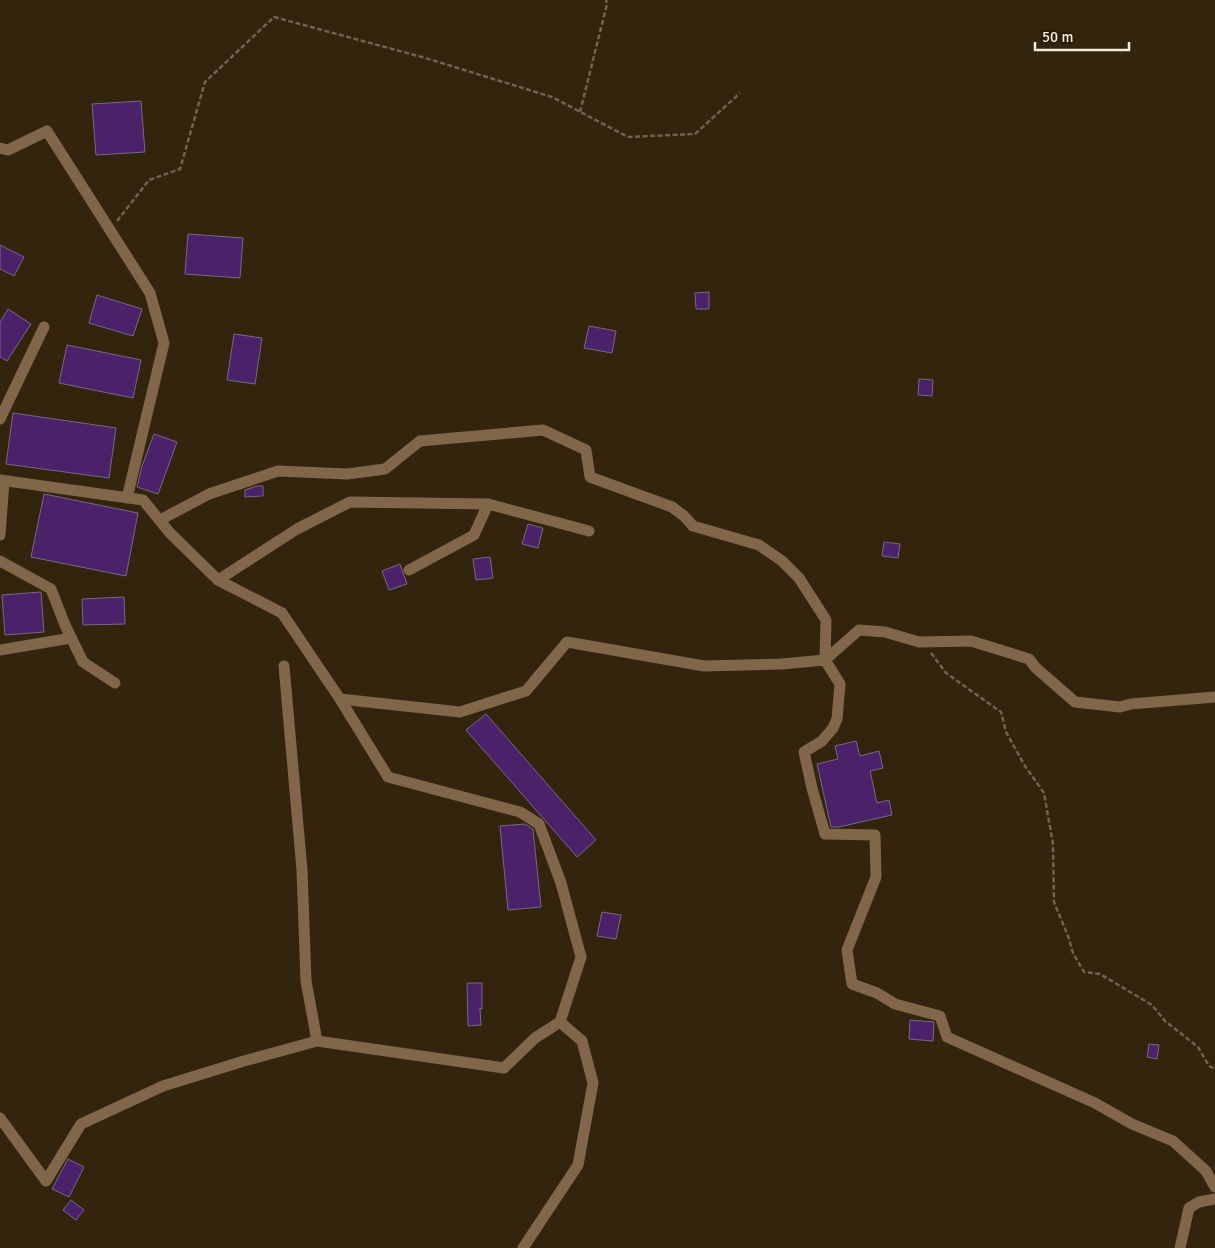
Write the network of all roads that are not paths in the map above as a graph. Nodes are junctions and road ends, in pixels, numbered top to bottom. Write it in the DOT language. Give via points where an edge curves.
graph roads {
  1 [pos="0,148"];
  2 [pos="44,327"];
  3 [pos="0,419"];
  4 [pos="2,481"];
  5 [pos="127,498"];
  6 [pos="488,504"];
  7 [pos="160,520"];
  8 [pos="589,531"];
  9 [pos="0,535"];
  10 [pos="0,561"];
  11 [pos="409,570"];
  12 [pos="218,580"];
  13 [pos="71,638"];
  14 [pos="0,650"];
  15 [pos="825,660"];
  16 [pos="284,666"];
  17 [pos="115,682"];
  18 [pos="1215,697"];
  19 [pos="340,699"];
  20 [pos="560,1022"];
  21 [pos="317,1042"];
  22 [pos="0,1118"];
  23 [pos="1215,1187"];
  24 [pos="1215,1199"];
  25 [pos="523,1248"];
  26 [pos="1180,1248"];
  1 -- 5 [label="street" via="8,150 47,131 150,293 164,343"];
  2 -- 3 [label="street"];
  4 -- 5 [label="street"];
  4 -- 9 [label="street"];
  5 -- 7 [label="street" via="143,500"];
  6 -- 8 [label="street"];
  6 -- 11 [label="street" via="474,535"];
  6 -- 12 [label="street" via="350,502 297,529"];
  7 -- 12 [label="street"];
  7 -- 15 [label="street" via="209,494 278,471 347,474 385,469 420,441 543,430 586,450 590,477 672,507 693,526 759,545 782,561 799,578 826,620"];
  10 -- 13 [label="street" via="51,589"];
  12 -- 19 [label="street" via="282,614"];
  13 -- 14 [label="street"];
  13 -- 17 [label="street" via="83,662"];
  15 -- 18 [label="street" via="859,630 885,632 919,642 971,641 1029,659 1075,702 1120,707"];
  15 -- 19 [label="street" via="704,666 567,642 526,691 460,712"];
  15 -- 23 [label="street" via="840,684 837,719 822,740 804,752 825,834 875,835 876,878 847,950 852,984 895,1004 940,1016 947,1036 1173,1141 1206,1171"];
  16 -- 21 [label="street" via="302,870 306,981"];
  19 -- 20 [label="street" via="388,777 520,812 539,824 561,883 582,957"];
  20 -- 21 [label="street" via="535,1038 504,1068"];
  20 -- 25 [label="street" via="582,1041 593,1083 578,1165"];
  21 -- 22 [label="street" via="163,1086 81,1124 46,1181"];
  24 -- 26 [label="street" via="1189,1208"];
}
